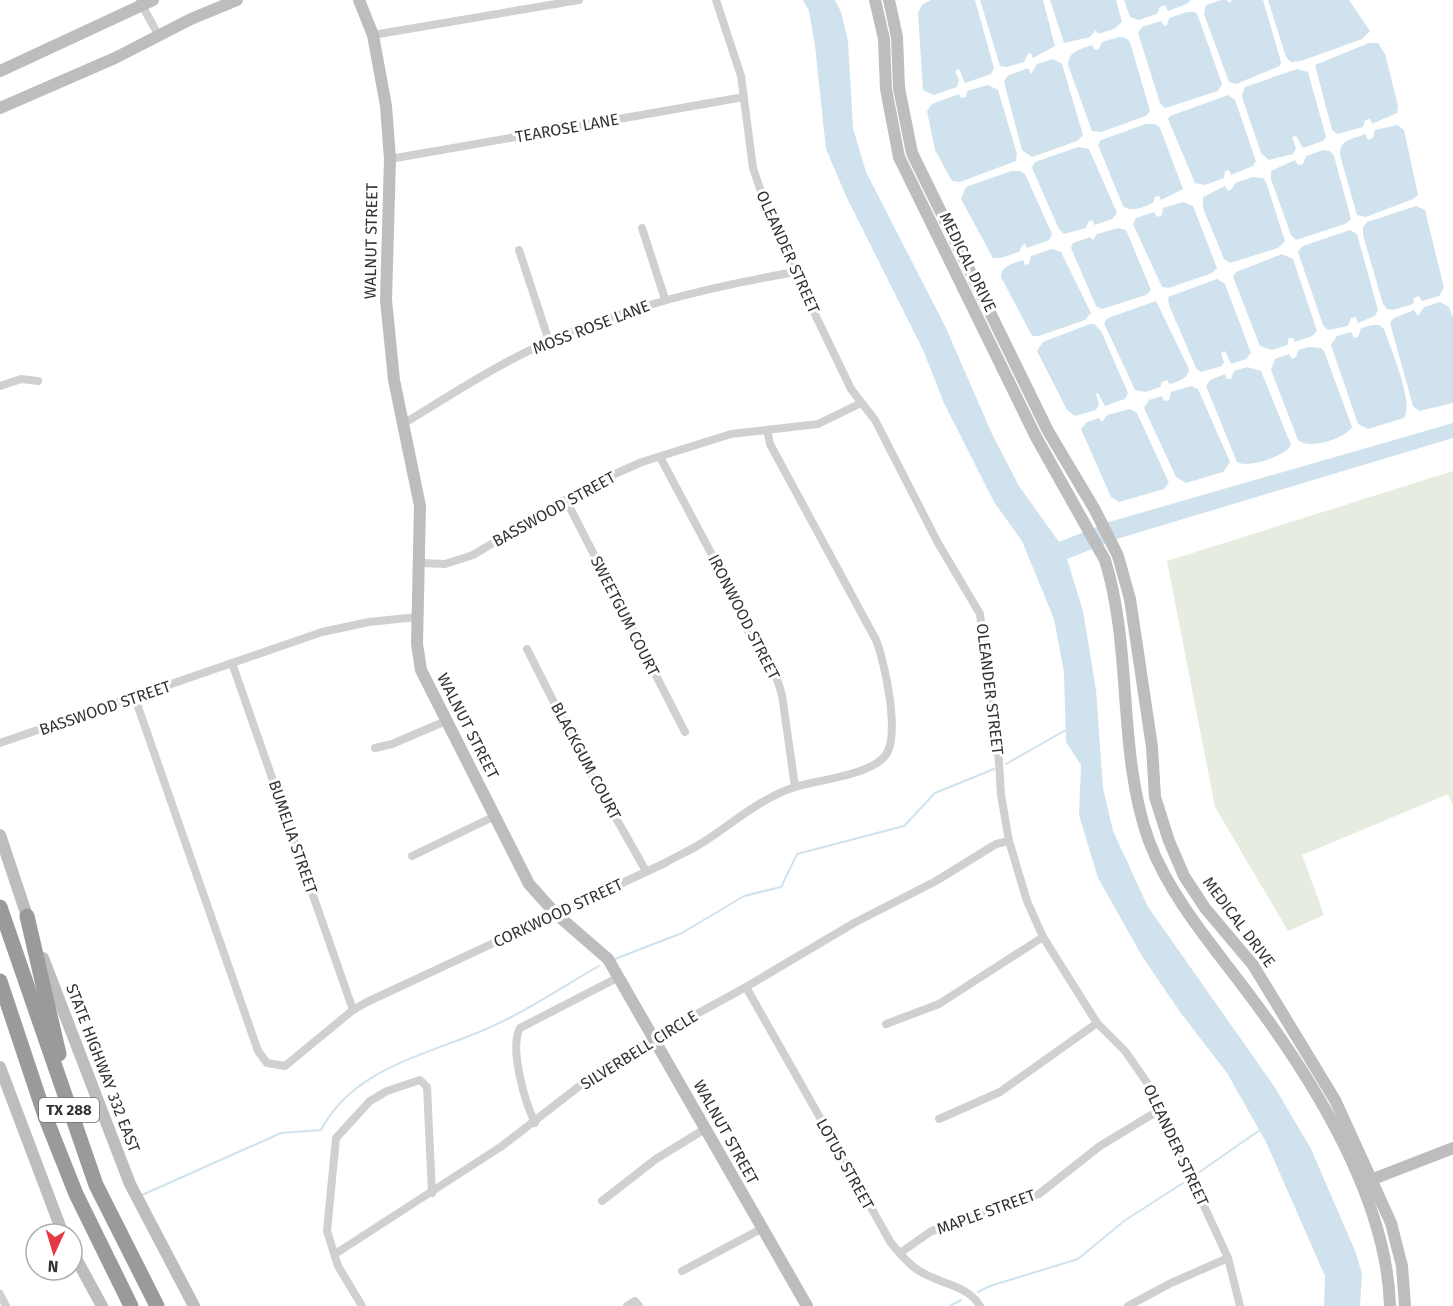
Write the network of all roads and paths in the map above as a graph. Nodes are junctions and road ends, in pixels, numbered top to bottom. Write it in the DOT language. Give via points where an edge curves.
graph roads {
  1 [pos="237,0"];
  2 [pos="359,0"];
  3 [pos="579,0"];
  4 [pos="716,0"];
  5 [pos="889,1"];
  6 [pos="145,2"];
  7 [pos="876,4"];
  8 [pos="372,35"];
  9 [pos="159,36"];
  10 [pos="0,71"];
  11 [pos="744,97"];
  12 [pos="0,108"];
  13 [pos="390,159"];
  14 [pos="642,228"];
  15 [pos="519,250"];
  16 [pos="795,272"];
  17 [pos="665,299"];
  18 [pos="549,341"];
  19 [pos="38,381"];
  20 [pos="0,386"];
  21 [pos="859,404"];
  22 [pos="403,424"];
  23 [pos="767,430"];
  24 [pos="660,457"];
  25 [pos="566,500"];
  26 [pos="1094,507"];
  27 [pos="1081,515"];
  28 [pos="421,563"];
  29 [pos="417,617"];
  30 [pos="527,649"];
  31 [pos="232,663"];
  32 [pos="135,699"];
  33 [pos="446,721"];
  34 [pos="685,732"];
  35 [pos="0,743"];
  36 [pos="375,748"];
  37 [pos="795,787"];
  38 [pos="495,816"];
  39 [pos="0,835"];
  40 [pos="1009,841"];
  41 [pos="412,856"];
  42 [pos="646,871"];
  43 [pos="0,907"];
  44 [pos="555,913"];
  45 [pos="27,916"];
  46 [pos="1043,937"];
  47 [pos="619,977"];
  48 [pos="0,981"];
  49 [pos="746,987"];
  50 [pos="353,1010"];
  51 [pos="1097,1023"];
  52 [pos="886,1024"];
  53 [pos="653,1038"];
  54 [pos="0,1067"];
  55 [pos="1161,1109"];
  56 [pos="939,1119"];
  57 [pos="535,1122"];
  58 [pos="705,1129"];
  59 [pos="76,1130"];
  60 [pos="1453,1148"];
  61 [pos="1373,1179"];
  62 [pos="1360,1184"];
  63 [pos="432,1193"];
  64 [pos="602,1201"];
  65 [pos="58,1222"];
  66 [pos="761,1229"];
  67 [pos="900,1252"];
  68 [pos="335,1254"];
  69 [pos="1228,1258"];
  70 [pos="682,1271"];
  71 [pos="84,1273"];
  72 [pos="0,1294"];
  73 [pos="6,1306"];
  74 [pos="102,1306"];
  75 [pos="131,1306"];
  76 [pos="157,1306"];
  77 [pos="194,1306"];
  78 [pos="362,1306"];
  79 [pos="627,1306"];
  80 [pos="639,1306"];
  81 [pos="807,1306"];
  82 [pos="980,1306"];
  83 [pos="1128,1306"];
  84 [pos="1240,1306"];
  85 [pos="1390,1306"];
  86 [pos="1405,1306"];
  1 -- 9 [label="street"];
  2 -- 8 [label="street, WALNUT STREET"];
  3 -- 8 [label="street"];
  4 -- 11 [label="street, OLEANDER STREET" via="735,51"];
  5 -- 7 [label="street, MEDICAL DRIVE"];
  5 -- 26 [label="street, MEDICAL DRIVE" via="897,37 899,88 912,153 1037,410"];
  6 -- 9 [label="street"];
  6 -- 10 [label="street"];
  7 -- 27 [label="street, MEDICAL DRIVE" via="899,157 1010,385"];
  8 -- 13 [label="street, WALNUT STREET" via="386,106"];
  9 -- 12 [label="street"];
  11 -- 13 [label="street, TEAROSE LANE"];
  11 -- 16 [label="street, OLEANDER STREET" via="748,141 761,195"];
  13 -- 22 [label="street, WALNUT STREET" via="386,300"];
  14 -- 17 [label="street"];
  15 -- 18 [label="street"];
  16 -- 17 [label="street, MOSS ROSE LANE"];
  16 -- 21 [label="street, OLEANDER STREET"];
  17 -- 18 [label="street, MOSS ROSE LANE"];
  18 -- 22 [label="street, MOSS ROSE LANE"];
  19 -- 20 [label="street" via="21,379"];
  21 -- 23 [label="street, BASSWOOD STREET" via="818,424"];
  21 -- 40 [label="street, OLEANDER STREET" via="874,420 980,614"];
  22 -- 28 [label="street, WALNUT STREET" via="420,506"];
  23 -- 24 [label="street, BASSWOOD STREET" via="731,434"];
  23 -- 37 [label="street, CORKWOOD STREET" via="775,455 876,640 885,666 892,734 891,746 877,764"];
  24 -- 25 [label="street, BASSWOOD STREET" via="601,480"];
  24 -- 37 [label="street, IRONWOOD STREET" via="749,633 777,679"];
  25 -- 28 [label="street, BASSWOOD STREET" via="461,560"];
  25 -- 34 [label="street, SWEETGUM COURT"];
  26 -- 27 [label="street"];
  26 -- 61 [label="street, MEDICAL DRIVE" via="1115,548 1130,599 1152,747 1155,797 1169,841 1204,908 1253,965 1323,1076"];
  27 -- 62 [label="street, MEDICAL DRIVE" via="1102,554 1113,590 1133,767 1150,842 1202,933 1263,1013 1315,1091"];
  28 -- 29 [label="street, WALNUT STREET"];
  29 -- 31 [label="street, BASSWOOD STREET" via="348,625"];
  29 -- 33 [label="street, WALNUT STREET" via="421,670"];
  30 -- 42 [label="street, BLACKGUM COURT"];
  31 -- 32 [label="street, BASSWOOD STREET"];
  31 -- 50 [label="street, BUMELIA STREET"];
  32 -- 35 [label="street, BASSWOOD STREET"];
  32 -- 50 [label="street, CORKWOOD STREET" via="261,1057 267,1063 285,1066"];
  33 -- 36 [label="street"];
  33 -- 38 [label="street, WALNUT STREET"];
  37 -- 42 [label="street, CORKWOOD STREET" via="747,811 697,846"];
  38 -- 41 [label="street"];
  38 -- 44 [label="street, WALNUT STREET" via="530,884"];
  39 -- 45 [label="street, STATE HIGHWAY 332 EAST"];
  40 -- 46 [label="street, OLEANDER STREET" via="1027,901"];
  40 -- 49 [label="street, SILVERBELL CIRCLE" via="996,844"];
  42 -- 44 [label="street, CORKWOOD STREET"];
  43 -- 59 [label="highway, TX 288"];
  44 -- 47 [label="street, WALNUT STREET" via="608,959"];
  44 -- 50 [label="street, CORKWOOD STREET"];
  45 -- 59 [label="highway"];
  45 -- 77 [label="street, STATE HIGHWAY 332 EAST" via="130,1184"];
  46 -- 51 [label="street, OLEANDER STREET"];
  46 -- 52 [label="street" via="939,1004"];
  47 -- 53 [label="street, WALNUT STREET"];
  47 -- 57 [label="street" via="520,1028 515,1037 517,1053"];
  48 -- 75 [label="highway, TX 288" via="67,1172"];
  49 -- 53 [label="street, SILVERBELL CIRCLE"];
  49 -- 67 [label="street, LOTUS STREET" via="882,1231"];
  51 -- 55 [label="street, OLEANDER STREET" via="1133,1061"];
  51 -- 56 [label="street" via="1000,1092"];
  53 -- 57 [label="street, SILVERBELL CIRCLE" via="586,1081"];
  53 -- 58 [label="street, WALNUT STREET"];
  54 -- 65 [label="street"];
  55 -- 67 [label="street, MAPLE STREET" via="1100,1146 1039,1194 952,1222"];
  55 -- 69 [label="street, OLEANDER STREET"];
  57 -- 63 [label="street, SILVERBELL CIRCLE"];
  58 -- 64 [label="street" via="670,1148"];
  58 -- 66 [label="street, WALNUT STREET"];
  59 -- 76 [label="highway, TX 288" via="113,1222"];
  60 -- 61 [label="street"];
  61 -- 62 [label="street"];
  61 -- 86 [label="street, MEDICAL DRIVE" via="1397,1245"];
  62 -- 85 [label="street, MEDICAL DRIVE" via="1378,1227"];
  63 -- 68 [label="street, SILVERBELL CIRCLE"];
  63 -- 68 [label="street" via="427,1087 420,1080 370,1101 336,1138 327,1231"];
  66 -- 70 [label="street"];
  66 -- 81 [label="street, WALNUT STREET"];
  67 -- 82 [label="street, LOTUS STREET" via="916,1269 964,1290"];
  68 -- 78 [label="street"];
  69 -- 83 [label="street"];
  69 -- 84 [label="street, OLEANDER STREET"];
  71 -- 74 [label="street"];
  72 -- 73 [label="street"];
  79 -- 80 [label="street" via="635,1301"];
}
